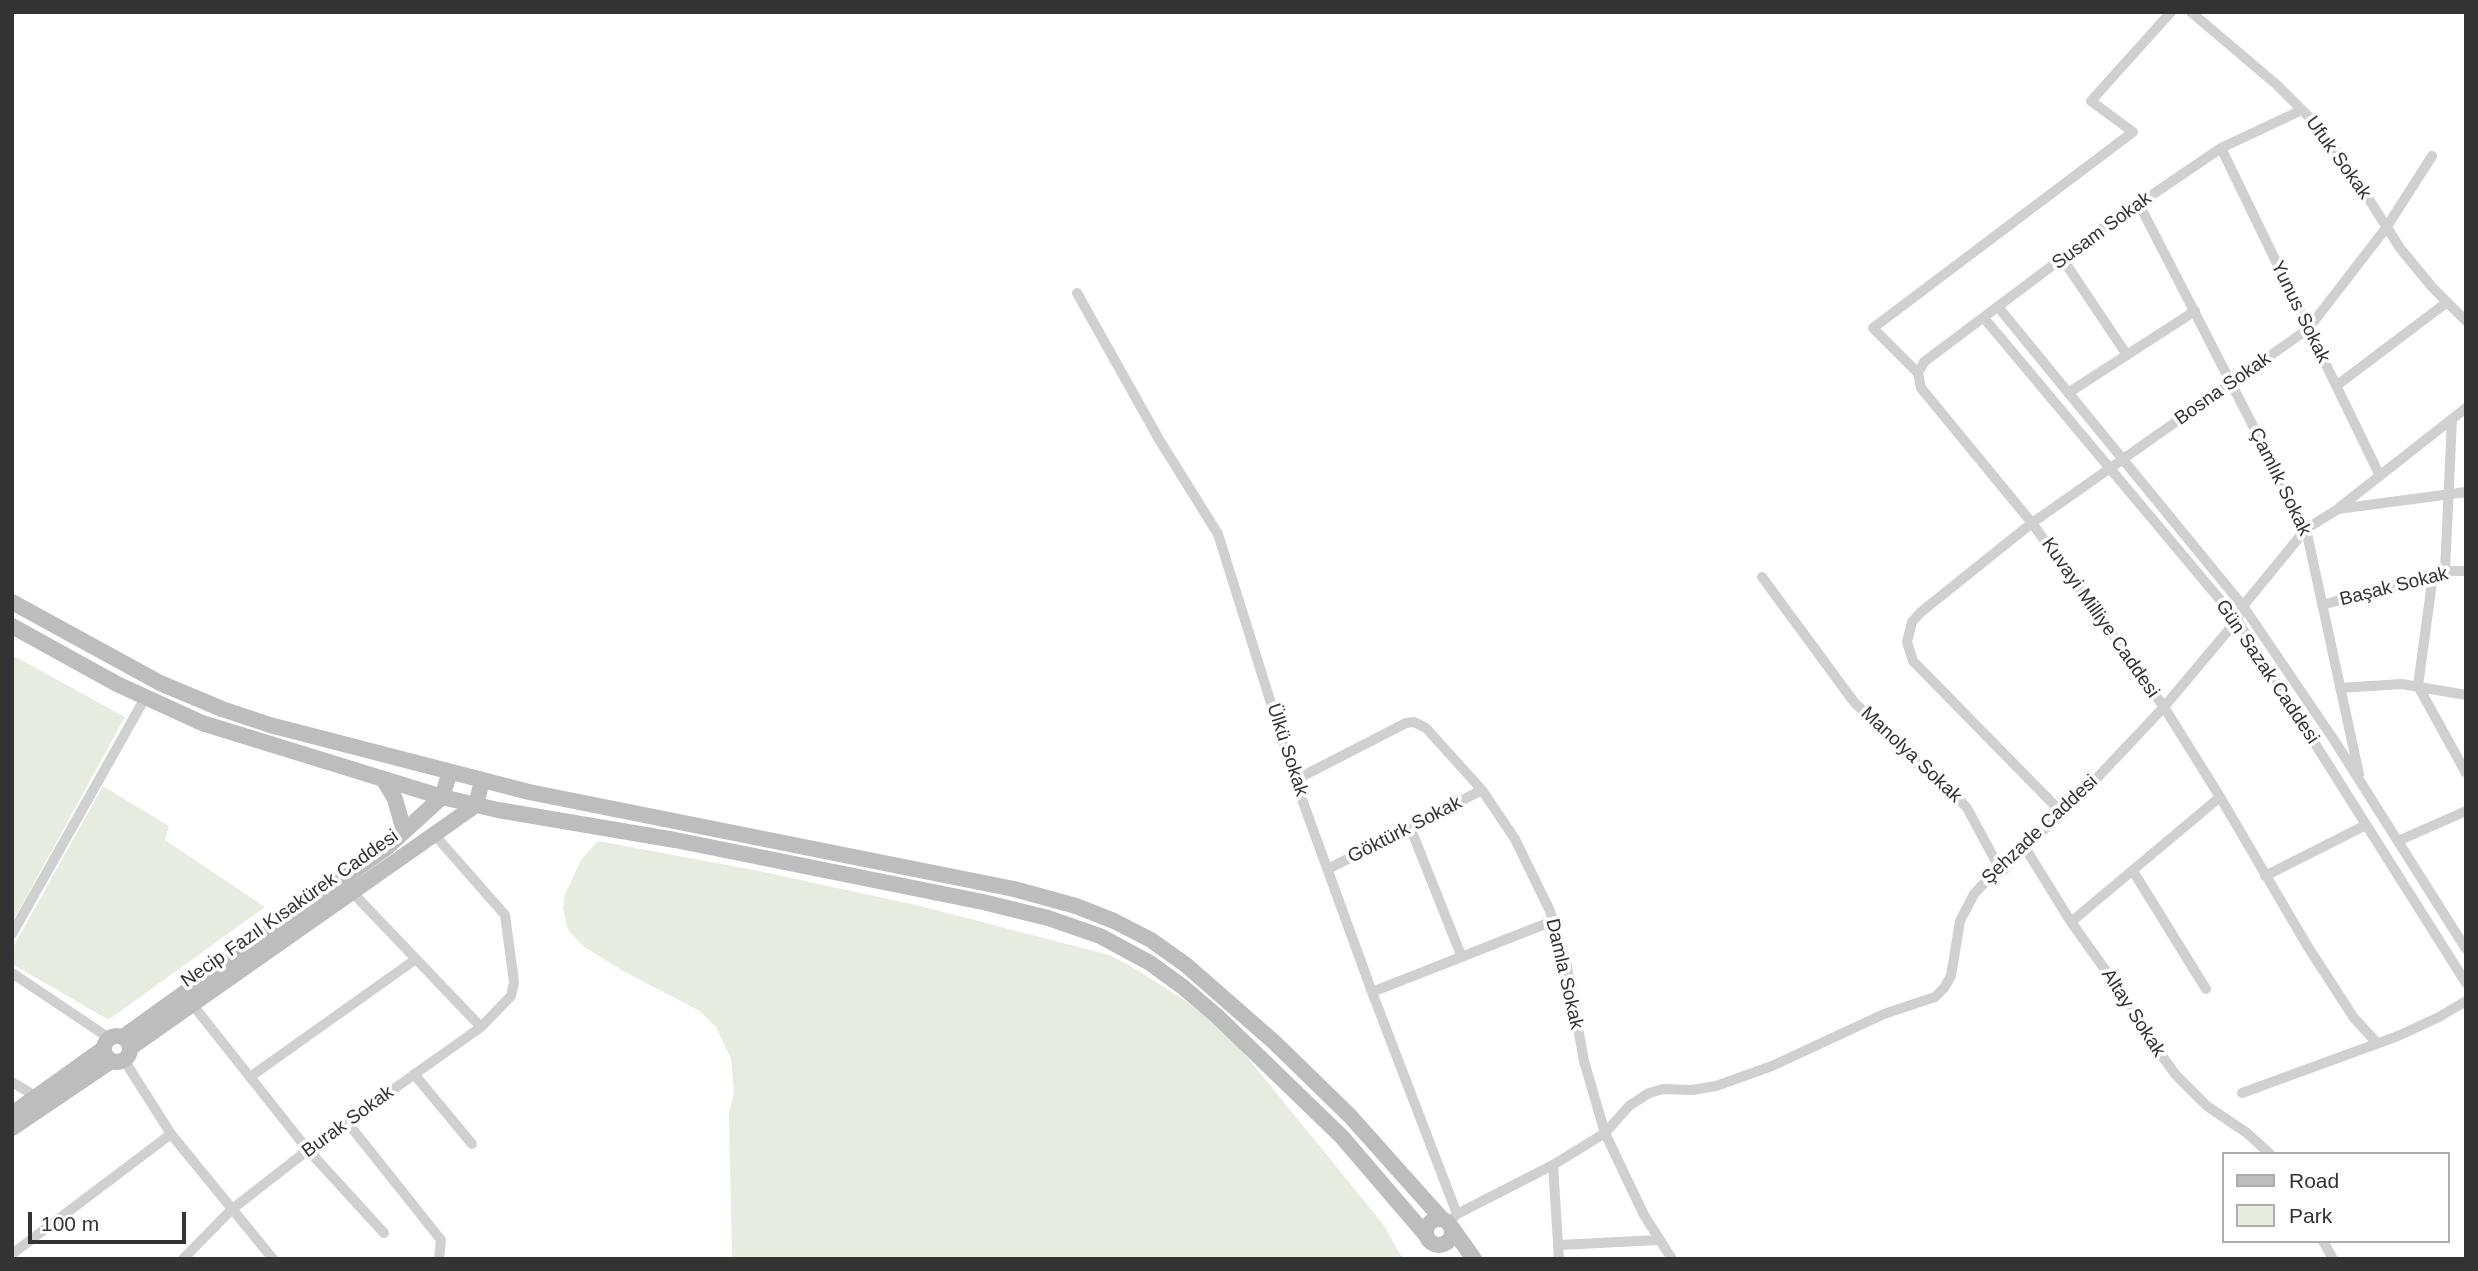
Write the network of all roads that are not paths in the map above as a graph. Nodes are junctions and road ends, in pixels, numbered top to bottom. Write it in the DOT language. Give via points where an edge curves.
graph roads {
  1 [pos="2171,12"];
  2 [pos="2191,12"];
  3 [pos="2302,110"];
  4 [pos="2221,148"];
  5 [pos="2432,156"];
  6 [pos="2139,204"];
  7 [pos="2386,228"];
  8 [pos="2063,258"];
  9 [pos="1077,293"];
  10 [pos="2446,303"];
  11 [pos="1999,308"];
  12 [pos="2195,311"];
  13 [pos="1984,318"];
  14 [pos="2466,321"];
  15 [pos="2308,329"];
  16 [pos="2127,355"];
  17 [pos="1917,373"];
  18 [pos="2231,384"];
  19 [pos="2336,386"];
  20 [pos="2068,393"];
  21 [pos="2466,408"];
  22 [pos="2452,419"];
  23 [pos="2122,459"];
  24 [pos="2110,468"];
  25 [pos="2380,476"];
  26 [pos="2466,492"];
  27 [pos="2450,494"];
  28 [pos="2338,509"];
  29 [pos="2032,523"];
  30 [pos="2306,529"];
  31 [pos="2445,571"];
  32 [pos="2466,571"];
  33 [pos="2433,575"];
  34 [pos="1762,577"];
  35 [pos="12,602"];
  36 [pos="2322,605"];
  37 [pos="2243,606"];
  38 [pos="2237,620"];
  39 [pos="12,626"];
  40 [pos="2418,686"];
  41 [pos="2340,688"];
  42 [pos="2466,695"];
  43 [pos="145,698"];
  44 [pos="2164,707"];
  45 [pos="450,772"];
  46 [pos="2466,773"];
  47 [pos="383,779"];
  48 [pos="482,780"];
  49 [pos="1295,780"];
  50 [pos="2360,781"];
  51 [pos="1482,790"];
  52 [pos="442,797"];
  53 [pos="2220,797"];
  54 [pos="475,805"];
  55 [pos="2466,811"];
  56 [pos="2063,814"];
  57 [pos="2366,825"];
  58 [pos="1410,827"];
  59 [pos="404,831"];
  60 [pos="433,833"];
  61 [pos="2398,841"];
  62 [pos="2024,846"];
  63 [pos="1328,869"];
  64 [pos="2001,871"];
  65 [pos="2133,871"];
  66 [pos="2265,876"];
  67 [pos="351,891"];
  68 [pos="1553,921"];
  69 [pos="2071,922"];
  70 [pos="12,934"];
  71 [pos="2466,949"];
  72 [pos="1461,955"];
  73 [pos="416,959"];
  74 [pos="12,973"];
  75 [pos="2466,983"];
  76 [pos="2206,989"];
  77 [pos="1372,992"];
  78 [pos="2466,1002"];
  79 [pos="192,1004"];
  80 [pos="481,1027"];
  81 [pos="2377,1044"];
  82 [pos="117,1049"];
  83 [pos="414,1074"];
  84 [pos="250,1077"];
  85 [pos="12,1082"];
  86 [pos="2242,1093"];
  87 [pos="37,1097"];
  88 [pos="12,1114"];
  89 [pos="347,1122"];
  90 [pos="12,1128"];
  91 [pos="1605,1133"];
  92 [pos="171,1134"];
  93 [pos="472,1144"];
  94 [pos="308,1150"];
  95 [pos="2268,1152"];
  96 [pos="1553,1165"];
  97 [pos="231,1210"];
  98 [pos="1450,1221"];
  99 [pos="384,1233"];
  100 [pos="1428,1239"];
  101 [pos="1658,1240"];
  102 [pos="2324,1243"];
  103 [pos="1560,1245"];
  104 [pos="12,1254"];
  105 [pos="183,1259"];
  106 [pos="273,1259"];
  107 [pos="439,1259"];
  108 [pos="1444,1259"];
  109 [pos="1474,1259"];
  110 [pos="1559,1259"];
  111 [pos="1672,1259"];
  112 [pos="2333,1259"];
  1 -- 17 [label="street, Kuvayi Milliye Caddesi" via="2091,101 2133,132 1873,328"];
  2 -- 3 [label="street, Ufuk Sokak"];
  3 -- 4 [label="street, Susam Sokak"];
  3 -- 7 [label="street, Ufuk Sokak" via="2345,162"];
  4 -- 6 [label="street, Susam Sokak"];
  4 -- 15 [label="street, Yunus Sokak"];
  5 -- 7 [label="street, Bosna Sokak"];
  6 -- 8 [label="street, Susam Sokak"];
  6 -- 12 [label="street, Çamlık Sokak"];
  7 -- 10 [label="street, Ufuk Sokak"];
  7 -- 15 [label="street, Bosna Sokak"];
  8 -- 11 [label="street, Susam Sokak"];
  8 -- 16 [label="street"];
  9 -- 49 [label="street, Ülkü Sokak" via="1160,441 1219,534"];
  10 -- 14 [label="street, Ufuk Sokak"];
  10 -- 19 [label="street"];
  11 -- 13 [label="street, Susam Sokak"];
  11 -- 20 [label="street, Gün Sazak Caddesi"];
  12 -- 16 [label="street"];
  12 -- 18 [label="street, Çamlık Sokak"];
  13 -- 17 [label="street, Susam Sokak" via="1924,362"];
  13 -- 24 [label="street, Gün Sazak Caddesi"];
  15 -- 18 [label="street, Bosna Sokak"];
  15 -- 19 [label="street, Yunus Sokak"];
  16 -- 20 [label="street"];
  17 -- 29 [label="street, Kuvayi Milliye Caddesi" via="1921,388"];
  18 -- 23 [label="street, Bosna Sokak"];
  18 -- 30 [label="street, Çamlık Sokak"];
  19 -- 25 [label="street, Yunus Sokak"];
  20 -- 23 [label="street, Gün Sazak Caddesi"];
  21 -- 22 [label="street"];
  22 -- 25 [label="street"];
  22 -- 27 [label="street"];
  23 -- 24 [label="street, Bosna Sokak"];
  23 -- 37 [label="street, Gün Sazak Caddesi"];
  24 -- 29 [label="street, Bosna Sokak"];
  24 -- 38 [label="street, Gün Sazak Caddesi"];
  25 -- 28 [label="street"];
  26 -- 27 [label="street, Şehzade Caddesi"];
  27 -- 28 [label="street, Şehzade Caddesi"];
  27 -- 31 [label="street"];
  28 -- 30 [label="street, Şehzade Caddesi"];
  29 -- 44 [label="street, Kuvayi Milliye Caddesi"];
  29 -- 56 [label="street, Bosna Sokak" via="1921,612 1909,628 1907,642 1913,661"];
  30 -- 36 [label="street, Çamlık Sokak"];
  30 -- 37 [label="street, Şehzade Caddesi"];
  31 -- 32 [label="street, Başak Sokak"];
  31 -- 33 [label="street, Başak Sokak"];
  33 -- 36 [label="street, Başak Sokak"];
  33 -- 40 [label="street"];
  34 -- 64 [label="street, Manolya Sokak" via="1854,702 1967,808"];
  35 -- 45 [label="main road" via="130,668 222,709"];
  36 -- 41 [label="street, Çamlık Sokak"];
  37 -- 38 [label="street, Şehzade Caddesi"];
  37 -- 50 [label="street, Gün Sazak Caddesi"];
  38 -- 44 [label="street, Şehzade Caddesi"];
  38 -- 57 [label="street, Gün Sazak Caddesi"];
  39 -- 43 [label="main road"];
  40 -- 41 [label="street"];
  40 -- 42 [label="street"];
  40 -- 46 [label="street"];
  41 -- 50 [label="street, Çamlık Sokak"];
  43 -- 47 [label="main road" via="202,723"];
  43 -- 70 [label="street"];
  44 -- 53 [label="street, Kuvayi Milliye Caddesi"];
  44 -- 56 [label="street, Şehzade Caddesi"];
  45 -- 48 [label="main road"];
  45 -- 52 [label="main road"];
  47 -- 52 [label="main road"];
  47 -- 59 [label="main road" via="395,799"];
  48 -- 54 [label="main road"];
  48 -- 98 [label="main road" via="1014,889 1114,921 1186,965 1274,1042"];
  49 -- 51 [label="street, Damla Sokak" via="1414,722 1426,727"];
  49 -- 63 [label="street, Ülkü Sokak"];
  50 -- 61 [label="street, Gün Sazak Caddesi"];
  51 -- 58 [label="street, Göktürk Sokak"];
  51 -- 68 [label="street, Damla Sokak" via="1528,863"];
  52 -- 54 [label="main road"];
  52 -- 59 [label="main road, Necip Fazıl Kısakürek Caddesi"];
  53 -- 65 [label="street"];
  53 -- 66 [label="street, Kuvayi Milliye Caddesi"];
  54 -- 60 [label="main road, Necip Fazıl Kısakürek Caddesi"];
  54 -- 100 [label="main road" via="983,902 1100,936 1150,963 1217,1016 1342,1137"];
  55 -- 61 [label="street"];
  56 -- 62 [label="street, Şehzade Caddesi"];
  57 -- 66 [label="street"];
  57 -- 75 [label="street, Gün Sazak Caddesi"];
  58 -- 63 [label="street, Göktürk Sokak"];
  58 -- 72 [label="street"];
  59 -- 82 [label="main road, Necip Fazıl Kısakürek Caddesi"];
  60 -- 67 [label="main road, Necip Fazıl Kısakürek Caddesi"];
  60 -- 80 [label="street, Burak Sokak" via="505,915 514,989"];
  61 -- 71 [label="street, Gün Sazak Caddesi"];
  62 -- 64 [label="street, Şehzade Caddesi"];
  62 -- 69 [label="street, Altay Sokak"];
  63 -- 77 [label="street, Ülkü Sokak"];
  64 -- 91 [label="street, Şehzade Caddesi" via="1968,902 1956,934 1951,976 1935,997 1716,1086 1649,1093 1620,1114"];
  65 -- 69 [label="street"];
  65 -- 76 [label="street"];
  66 -- 81 [label="street, Kuvayi Milliye Caddesi" via="2354,1018"];
  67 -- 73 [label="street"];
  67 -- 79 [label="main road, Necip Fazıl Kısakürek Caddesi"];
  68 -- 72 [label="street"];
  68 -- 91 [label="street, Damla Sokak"];
  69 -- 95 [label="street, Altay Sokak" via="2176,1075 2207,1106"];
  72 -- 77 [label="street"];
  73 -- 80 [label="street"];
  73 -- 84 [label="street"];
  74 -- 82 [label="street"];
  77 -- 98 [label="street, Ülkü Sokak"];
  78 -- 81 [label="street"];
  79 -- 82 [label="main road, Necip Fazıl Kısakürek Caddesi"];
  79 -- 84 [label="street"];
  80 -- 83 [label="street, Burak Sokak"];
  81 -- 86 [label="street"];
  82 -- 87 [label="main road, Necip Fazıl Kısakürek Caddesi"];
  82 -- 90 [label="main road, Necip Fazıl Kısakürek Caddesi"];
  82 -- 92 [label="street"];
  83 -- 89 [label="street, Burak Sokak"];
  83 -- 93 [label="street"];
  84 -- 94 [label="street"];
  85 -- 87 [label="street"];
  87 -- 88 [label="main road, Necip Fazıl Kısakürek Caddesi"];
  89 -- 94 [label="street, Burak Sokak"];
  89 -- 107 [label="street" via="441,1240"];
  91 -- 96 [label="street, Şehzade Caddesi"];
  91 -- 101 [label="street, Damla Sokak"];
  92 -- 97 [label="street"];
  92 -- 104 [label="street"];
  94 -- 97 [label="street, Burak Sokak"];
  94 -- 99 [label="street"];
  96 -- 98 [label="street, Şehzade Caddesi"];
  96 -- 103 [label="street"];
  97 -- 105 [label="street, Burak Sokak"];
  97 -- 106 [label="street"];
  98 -- 100 [label="main road" via="1429,1222"];
  98 -- 100 [label="main road" via="1451,1237 1444,1244"];
  98 -- 109 [label="main road"];
  100 -- 108 [label="main road"];
  101 -- 103 [label="street"];
  101 -- 111 [label="street, Damla Sokak"];
  102 -- 112 [label="street"];
  103 -- 110 [label="street"];
}
